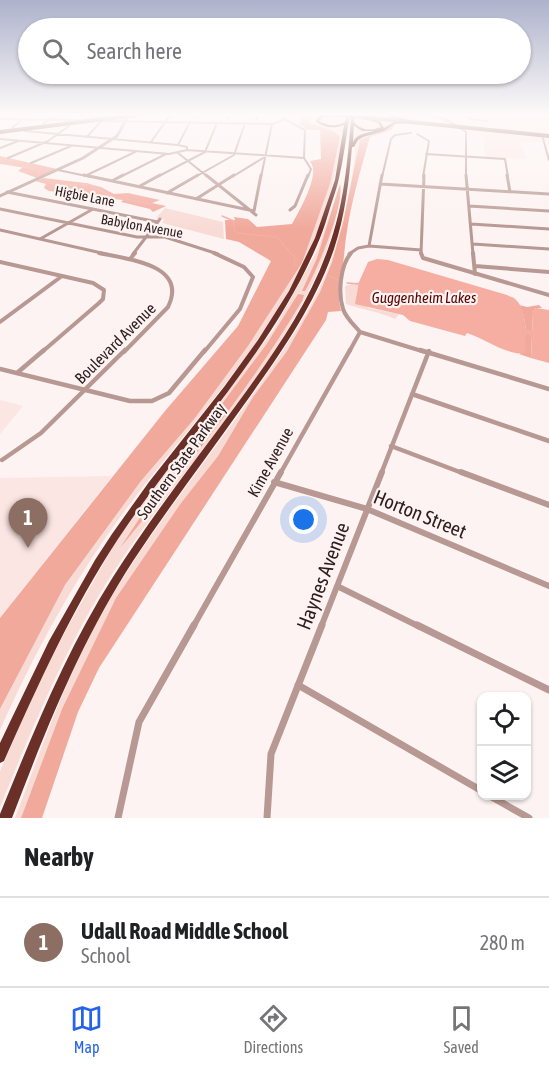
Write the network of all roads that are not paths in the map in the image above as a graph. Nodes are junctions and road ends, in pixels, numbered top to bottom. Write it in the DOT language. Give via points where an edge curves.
graph roads {
  1 [pos="20,153"];
  2 [pos="54,153"];
  3 [pos="89,153"];
  4 [pos="132,153"];
  5 [pos="158,153"];
  6 [pos="176,153"];
  7 [pos="178,153"];
  8 [pos="203,153"];
  9 [pos="216,153"];
  10 [pos="266,153"];
  11 [pos="304,153"];
  12 [pos="346,153"];
  13 [pos="347,153"];
  14 [pos="388,153"];
  15 [pos="166,154"];
  16 [pos="426,154"];
  17 [pos="234,155"];
  18 [pos="465,156"];
  19 [pos="265,157"];
  20 [pos="8,158"];
  21 [pos="304,158"];
  22 [pos="188,161"];
  23 [pos="32,163"];
  24 [pos="58,170"];
  25 [pos="203,172"];
  26 [pos="85,176"];
  27 [pos="112,181"];
  28 [pos="219,184"];
  29 [pos="380,184"];
  30 [pos="139,187"];
  31 [pos="423,187"];
  32 [pos="466,189"];
  33 [pos="167,192"];
  34 [pos="510,192"];
  35 [pos="3,193"];
  36 [pos="549,195"];
  37 [pos="196,199"];
  38 [pos="469,206"];
  39 [pos="0,209"];
  40 [pos="93,209"];
  41 [pos="290,210"];
  42 [pos="254,211"];
  43 [pos="549,211"];
  44 [pos="256,215"];
  45 [pos="68,223"];
  46 [pos="471,224"];
  47 [pos="549,229"];
  48 [pos="0,230"];
  49 [pos="146,237"];
  50 [pos="40,239"];
  51 [pos="473,244"];
  52 [pos="369,246"];
  53 [pos="549,249"];
  54 [pos="421,250"];
  55 [pos="130,259"];
  56 [pos="0,262"];
  57 [pos="475,266"];
  58 [pos="549,272"];
  59 [pos="475,274"];
  60 [pos="62,276"];
  61 [pos="549,296"];
  62 [pos="0,322"];
  63 [pos="360,332"];
  64 [pos="429,351"];
  65 [pos="0,369"];
  66 [pos="17,373"];
  67 [pos="549,389"];
  68 [pos="85,390"];
  69 [pos="412,394"];
  70 [pos="549,441"];
  71 [pos="391,446"];
  72 [pos="2,460"];
  73 [pos="274,482"];
  74 [pos="549,505"];
  75 [pos="367,509"];
  76 [pos="337,586"];
  77 [pos="549,586"];
  78 [pos="298,685"];
  79 [pos="549,690"];
  80 [pos="0,757"];
  81 [pos="477,788"];
  82 [pos="498,800"];
  83 [pos="4,818"];
  84 [pos="118,818"];
  85 [pos="267,818"];
  86 [pos="529,818"];
  1 -- 20 [label="street"];
  2 -- 23 [label="street"];
  3 -- 24 [label="street"];
  4 -- 26 [label="street"];
  5 -- 15 [label="street"];
  6 -- 15 [label="street"];
  7 -- 22 [label="street"];
  8 -- 22 [label="street"];
  9 -- 17 [label="street"];
  10 -- 19 [label="street"];
  11 -- 21 [label="street"];
  12 -- 80 [label="highway, Southern State Parkway" via="329,211 297,284 252,355 101,557 51,645"];
  13 -- 83 [label="highway, Southern State Parkway" via="336,234 311,296 265,370 106,597 60,685"];
  14 -- 29 [label="street"];
  15 -- 27 [label="street"];
  16 -- 18 [label="street"];
  16 -- 31 [label="street"];
  17 -- 19 [label="street"];
  17 -- 25 [label="street"];
  18 -- 32 [label="street"];
  18 -- 34 [label="street" via="505,159"];
  19 -- 21 [label="street"];
  19 -- 28 [label="street"];
  19 -- 42 [label="street"];
  21 -- 41 [label="street" via="311,168"];
  22 -- 25 [label="street"];
  22 -- 30 [label="street"];
  24 -- 26 [label="street"];
  24 -- 35 [label="street"];
  25 -- 28 [label="street"];
  25 -- 33 [label="street"];
  26 -- 27 [label="street"];
  27 -- 30 [label="street"];
  28 -- 37 [label="street"];
  28 -- 42 [label="street"];
  29 -- 31 [label="street"];
  29 -- 52 [label="street"];
  30 -- 33 [label="street"];
  31 -- 32 [label="street"];
  31 -- 54 [label="street"];
  32 -- 34 [label="street"];
  32 -- 38 [label="street"];
  33 -- 37 [label="street"];
  34 -- 36 [label="street"];
  35 -- 40 [label="street, Higbie Lane"];
  37 -- 42 [label="street"];
  38 -- 43 [label="street"];
  38 -- 46 [label="street"];
  39 -- 45 [label="street, Babylon Avenue"];
  40 -- 45 [label="street"];
  40 -- 49 [label="street, Higbie Lane" via="159,220"];
  42 -- 44 [label="street"];
  45 -- 49 [label="street, Babylon Avenue"];
  45 -- 50 [label="street"];
  46 -- 47 [label="street"];
  46 -- 51 [label="street"];
  48 -- 50 [label="street, Boulevard Avenue"];
  49 -- 55 [label="street"];
  49 -- 68 [label="street, Babylon Avenue" via="165,237 217,254 244,267 253,277 240,309 169,393 152,401 130,401"];
  50 -- 55 [label="street, Boulevard Avenue"];
  51 -- 53 [label="street"];
  51 -- 57 [label="street"];
  52 -- 54 [label="street"];
  52 -- 63 [label="street" via="348,255 340,294 344,311"];
  54 -- 59 [label="street" via="427,260"];
  55 -- 68 [label="street, Boulevard Avenue" via="165,274 173,289 172,302"];
  56 -- 60 [label="street"];
  57 -- 58 [label="street"];
  57 -- 59 [label="street"];
  59 -- 61 [label="street"];
  60 -- 62 [label="street"];
  60 -- 66 [label="street" via="100,286 103,299"];
  63 -- 64 [label="street"];
  63 -- 73 [label="street, Kime Avenue"];
  64 -- 67 [label="street"];
  64 -- 69 [label="street, Haynes Avenue"];
  65 -- 66 [label="street"];
  66 -- 68 [label="street"];
  68 -- 72 [label="street, Boulevard Avenue" via="34,440"];
  69 -- 70 [label="street"];
  69 -- 71 [label="street, Haynes Avenue"];
  71 -- 74 [label="street"];
  71 -- 75 [label="street, Haynes Avenue"];
  73 -- 75 [label="street, Horton Street"];
  73 -- 84 [label="street, Kime Avenue" via="139,722"];
  75 -- 76 [label="street, Haynes Avenue"];
  75 -- 77 [label="street, Horton Street"];
  76 -- 78 [label="street, Haynes Avenue"];
  76 -- 79 [label="street"];
  78 -- 81 [label="street"];
  78 -- 85 [label="street, Haynes Avenue" via="272,754"];
  82 -- 86 [label="street"];
}
